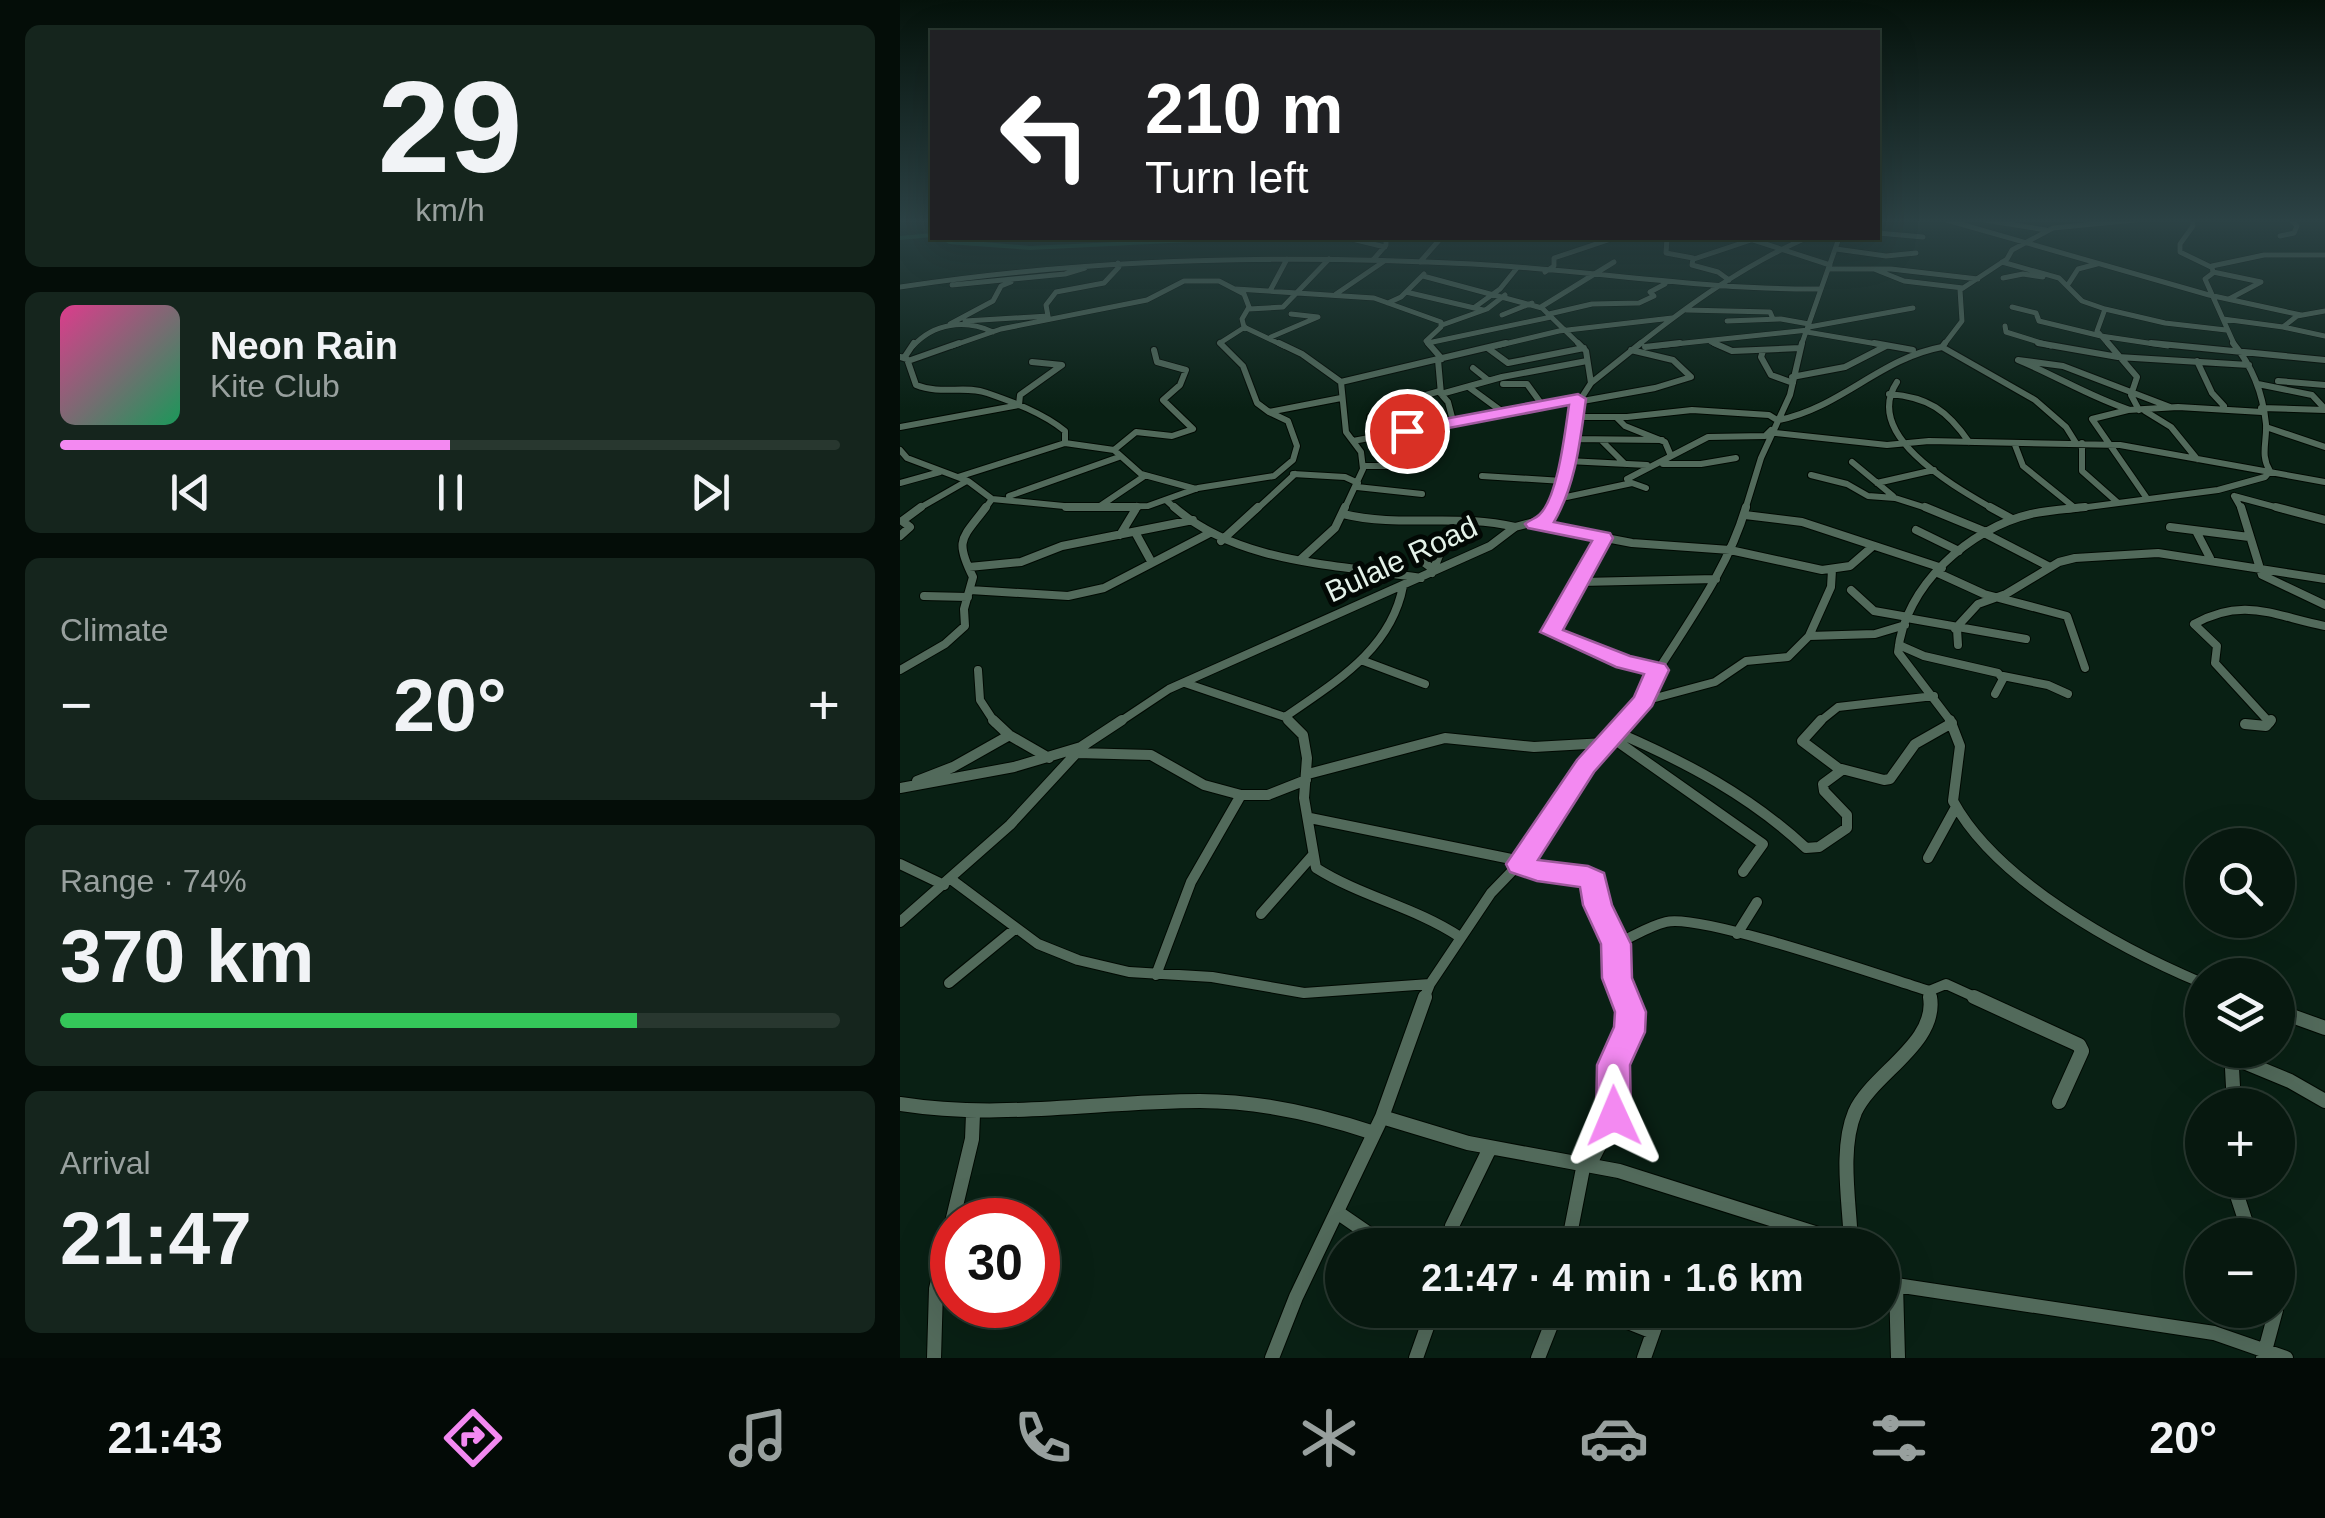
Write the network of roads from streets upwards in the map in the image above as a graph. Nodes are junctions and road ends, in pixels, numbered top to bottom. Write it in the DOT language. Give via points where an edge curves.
graph roads {
  1 [pos="933,282"];
  2 [pos="955,282"];
  3 [pos="1010,282"];
  4 [pos="1104,282"];
  5 [pos="1177,282"];
  6 [pos="1222,282"];
  7 [pos="1274,282"];
  8 [pos="1311,282"];
  9 [pos="1353,282"];
  10 [pos="1416,282"];
  11 [pos="1448,282"];
  12 [pos="1505,282"];
  13 [pos="1582,282"];
  14 [pos="1659,282"];
  15 [pos="1725,282"];
  16 [pos="1823,282"];
  17 [pos="1916,282"];
  18 [pos="1972,282"];
  19 [pos="2067,282"];
  20 [pos="2159,282"];
  21 [pos="2206,282"];
  22 [pos="2260,282"];
  23 [pos="1666,283"];
  24 [pos="900,288"];
  25 [pos="1963,288"];
  26 [pos="1235,289"];
  27 [pos="1270,289"];
  28 [pos="1713,290"];
  29 [pos="1820,290"];
  30 [pos="1295,291"];
  31 [pos="1406,292"];
  32 [pos="1336,294"];
  33 [pos="1495,294"];
  34 [pos="1505,296"];
  35 [pos="2211,299"];
  36 [pos="2230,299"];
  37 [pos="1388,302"];
  38 [pos="1532,303"];
  39 [pos="1474,307"];
  40 [pos="1541,307"];
  41 [pos="2012,307"];
  42 [pos="1913,308"];
  43 [pos="1249,309"];
  44 [pos="2104,309"];
  45 [pos="1485,310"];
  46 [pos="1683,310"];
  47 [pos="2324,312"];
  48 [pos="1291,314"];
  49 [pos="1502,315"];
  50 [pos="1550,315"];
  51 [pos="2301,315"];
  52 [pos="1674,318"];
  53 [pos="1774,319"];
  54 [pos="2223,319"];
  55 [pos="965,321"];
  56 [pos="1727,321"];
  57 [pos="1515,322"];
  58 [pos="950,324"];
  59 [pos="1442,325"];
  60 [pos="2005,326"];
  61 [pos="1245,327"];
  62 [pos="2283,327"];
  63 [pos="1808,328"];
  64 [pos="2226,330"];
  65 [pos="1568,331"];
  66 [pos="993,332"];
  67 [pos="2101,336"];
  68 [pos="2325,336"];
  69 [pos="1271,337"];
  70 [pos="1428,343"];
  71 [pos="1674,344"];
  72 [pos="1886,346"];
  73 [pos="1942,347"];
  74 [pos="1584,348"];
  75 [pos="1800,348"];
  76 [pos="1489,349"];
  77 [pos="1631,349"];
  78 [pos="1154,350"];
  79 [pos="1764,350"];
  80 [pos="1916,350"];
  81 [pos="2240,351"];
  82 [pos="2118,357"];
  83 [pos="904,359"];
  84 [pos="1440,360"];
  85 [pos="2325,360"];
  86 [pos="1587,361"];
  87 [pos="1032,362"];
  88 [pos="2197,362"];
  89 [pos="2249,364"];
  90 [pos="1473,368"];
  91 [pos="913,378"];
  92 [pos="1488,380"];
  93 [pos="1792,380"];
  94 [pos="1341,382"];
  95 [pos="1897,382"];
  96 [pos="2257,382"];
  97 [pos="904,383"];
  98 [pos="1591,383"];
  99 [pos="1503,384"];
  100 [pos="2325,386"];
  101 [pos="1470,388"];
  102 [pos="2132,392"];
  103 [pos="1440,393"];
  104 [pos="1889,394"];
  105 [pos="1393,395"];
  106 [pos="1341,398"];
  107 [pos="1578,400"];
  108 [pos="1019,405"];
  109 [pos="1543,406"];
  110 [pos="2170,406"];
  111 [pos="2227,408"];
  112 [pos="1407,409"];
  113 [pos="2325,409"];
  114 [pos="2130,410"];
  115 [pos="2141,410"];
  116 [pos="2261,410"];
  117 [pos="1269,412"];
  118 [pos="1504,413"];
  119 [pos="1370,417"];
  120 [pos="1576,417"];
  121 [pos="1616,418"];
  122 [pos="1778,420"];
  123 [pos="1453,421"];
  124 [pos="900,427"];
  125 [pos="2266,428"];
  126 [pos="1776,433"];
  127 [pos="1572,440"];
  128 [pos="1601,440"];
  129 [pos="1662,440"];
  130 [pos="1353,441"];
  131 [pos="1969,442"];
  132 [pos="1065,443"];
  133 [pos="2079,443"];
  134 [pos="1906,444"];
  135 [pos="2016,444"];
  136 [pos="2106,444"];
  137 [pos="2325,448"];
  138 [pos="900,450"];
  139 [pos="1116,454"];
  140 [pos="1671,456"];
  141 [pos="1736,458"];
  142 [pos="903,459"];
  143 [pos="2197,459"];
  144 [pos="1568,461"];
  145 [pos="1852,462"];
  146 [pos="1625,464"];
  147 [pos="1661,464"];
  148 [pos="1364,466"];
  149 [pos="1404,466"];
  150 [pos="1650,466"];
  151 [pos="1934,470"];
  152 [pos="2270,471"];
  153 [pos="940,472"];
  154 [pos="1280,474"];
  155 [pos="1295,474"];
  156 [pos="1811,475"];
  157 [pos="1482,476"];
  158 [pos="956,477"];
  159 [pos="1143,477"];
  160 [pos="1628,479"];
  161 [pos="968,481"];
  162 [pos="1562,481"];
  163 [pos="2325,482"];
  164 [pos="900,483"];
  165 [pos="1877,483"];
  166 [pos="1357,485"];
  167 [pos="1646,488"];
  168 [pos="1196,489"];
  169 [pos="2218,490"];
  170 [pos="1422,494"];
  171 [pos="2234,496"];
  172 [pos="1006,497"];
  173 [pos="2146,497"];
  174 [pos="992,498"];
  175 [pos="1895,498"];
  176 [pos="1557,499"];
  177 [pos="1168,501"];
  178 [pos="2117,502"];
  179 [pos="1099,506"];
  180 [pos="1137,507"];
  181 [pos="2075,508"];
  182 [pos="1343,514"];
  183 [pos="1745,515"];
  184 [pos="901,520"];
  185 [pos="1193,520"];
  186 [pos="2012,520"];
  187 [pos="2325,520"];
  188 [pos="1462,521"];
  189 [pos="1535,524"];
  190 [pos="1515,527"];
  191 [pos="2170,527"];
  192 [pos="1916,530"];
  193 [pos="2196,531"];
  194 [pos="1135,532"];
  195 [pos="1985,533"];
  196 [pos="1208,534"];
  197 [pos="1120,535"];
  198 [pos="900,536"];
  199 [pos="2249,537"];
  200 [pos="1603,538"];
  201 [pos="1221,541"];
  202 [pos="1410,546"];
  203 [pos="1873,546"];
  204 [pos="1730,550"];
  205 [pos="1958,551"];
  206 [pos="2210,558"];
  207 [pos="1300,560"];
  208 [pos="1152,563"];
  209 [pos="970,567"];
  210 [pos="2050,567"];
  211 [pos="2259,568"];
  212 [pos="1832,570"];
  213 [pos="1940,570"];
  214 [pos="1433,571"];
  215 [pos="1421,578"];
  216 [pos="1716,579"];
  217 [pos="2325,579"];
  218 [pos="1581,582"];
  219 [pos="1403,586"];
  220 [pos="1851,590"];
  221 [pos="969,594"];
  222 [pos="924,596"];
  223 [pos="1994,597"];
  224 [pos="2325,604"];
  225 [pos="1907,620"];
  226 [pos="2325,626"];
  227 [pos="1956,629"];
  228 [pos="1875,634"];
  229 [pos="1809,636"];
  230 [pos="2026,639"];
  231 [pos="1900,642"];
  232 [pos="1958,646"];
  233 [pos="1361,660"];
  234 [pos="2085,668"];
  235 [pos="900,670"];
  236 [pos="978,670"];
  237 [pos="1658,670"];
  238 [pos="2003,676"];
  239 [pos="1182,682"];
  240 [pos="1425,684"];
  241 [pos="1995,694"];
  242 [pos="2068,694"];
  243 [pos="1934,696"];
  244 [pos="1644,701"];
  245 [pos="1285,717"];
  246 [pos="1952,722"];
  247 [pos="2245,724"];
  248 [pos="1008,736"];
  249 [pos="1611,738"];
  250 [pos="1079,750"];
  251 [pos="1050,758"];
  252 [pos="1842,770"];
  253 [pos="1307,777"];
  254 [pos="902,787"];
  255 [pos="1241,796"];
  256 [pos="1956,806"];
  257 [pos="1310,818"];
  258 [pos="1312,856"];
  259 [pos="1928,858"];
  260 [pos="1520,863"];
  261 [pos="900,864"];
  262 [pos="1742,872"];
  263 [pos="948,882"];
  264 [pos="1757,902"];
  265 [pos="1261,914"];
  266 [pos="900,922"];
  267 [pos="1016,928"];
  268 [pos="1737,934"];
  269 [pos="1460,936"];
  270 [pos="1616,944"];
  271 [pos="1156,975"];
  272 [pos="2185,976"];
  273 [pos="949,983"];
  274 [pos="1430,984"];
  275 [pos="1928,992"];
  276 [pos="2295,1017"];
  277 [pos="2325,1028"];
  278 [pos="2262,1068"];
  279 [pos="2325,1101"];
  280 [pos="2059,1102"];
  281 [pos="900,1104"];
  282 [pos="973,1114"];
  283 [pos="1382,1117"];
  284 [pos="1374,1133"];
  285 [pos="1490,1148"];
  286 [pos="1587,1164"];
  287 [pos="1336,1212"];
  288 [pos="1360,1228"];
  289 [pos="1452,1228"];
  290 [pos="1572,1228"];
  291 [pos="1795,1228"];
  292 [pos="1851,1228"];
  293 [pos="1900,1284"];
  294 [pos="1427,1328"];
  295 [pos="1549,1328"];
  296 [pos="1643,1328"];
  297 [pos="1654,1328"];
  298 [pos="1894,1328"];
  299 [pos="2271,1328"];
  300 [pos="1653,1332"];
  301 [pos="2264,1354"];
  302 [pos="934,1358"];
  303 [pos="1272,1358"];
  304 [pos="1416,1358"];
  305 [pos="1538,1358"];
  306 [pos="1644,1358"];
  307 [pos="1898,1358"];
  308 [pos="2286,1358"];
  1 -- 24 [label="street"];
  2 -- 24 [label="street"];
  3 -- 58 [label="street" via="993,302"];
  4 -- 55 [label="street" via="1056,292 1046,305 1048,316"];
  5 -- 66 [label="street" via="1147,300"];
  6 -- 26 [label="street"];
  7 -- 27 [label="street"];
  8 -- 30 [label="street"];
  9 -- 32 [label="street"];
  10 -- 31 [label="street"];
  11 -- 33 [label="street"];
  12 -- 33 [label="street"];
  13 -- 40 [label="street"];
  14 -- 23 [label="street"];
  15 -- 28 [label="street"];
  16 -- 29 [label="street"];
  17 -- 25 [label="street"];
  18 -- 25 [label="street"];
  19 -- 44 [label="street" via="2082,300"];
  20 -- 35 [label="street"];
  21 -- 35 [label="street"];
  22 -- 36 [label="street"];
  23 -- 28 [label="street"];
  23 -- 50 [label="street" via="1641,302"];
  25 -- 73 [label="street" via="1964,318"];
  26 -- 27 [label="street"];
  26 -- 43 [label="street"];
  27 -- 30 [label="street"];
  28 -- 29 [label="street"];
  28 -- 46 [label="street"];
  29 -- 63 [label="street"];
  30 -- 32 [label="street"];
  30 -- 43 [label="street" via="1282,307"];
  31 -- 37 [label="street"];
  31 -- 39 [label="street"];
  32 -- 37 [label="street"];
  33 -- 34 [label="street"];
  33 -- 39 [label="street"];
  34 -- 38 [label="street"];
  34 -- 45 [label="street"];
  35 -- 36 [label="street"];
  35 -- 54 [label="street"];
  36 -- 51 [label="street"];
  37 -- 59 [label="street"];
  38 -- 40 [label="street"];
  38 -- 49 [label="street"];
  39 -- 45 [label="street"];
  40 -- 50 [label="street"];
  41 -- 67 [label="street" via="2036,313 2038,321"];
  42 -- 63 [label="street"];
  43 -- 61 [label="street"];
  44 -- 64 [label="street"];
  44 -- 67 [label="street"];
  45 -- 49 [label="street"];
  45 -- 59 [label="street"];
  46 -- 52 [label="street"];
  46 -- 53 [label="street" via="1769,311"];
  47 -- 51 [label="street"];
  48 -- 69 [label="street" via="1318,317"];
  49 -- 57 [label="street"];
  50 -- 57 [label="street"];
  50 -- 65 [label="street"];
  51 -- 62 [label="street"];
  52 -- 65 [label="street"];
  52 -- 77 [label="street"];
  53 -- 56 [label="street"];
  53 -- 63 [label="street"];
  54 -- 62 [label="street"];
  54 -- 64 [label="street"];
  57 -- 70 [label="street"];
  58 -- 66 [label="street"];
  58 -- 83 [label="street" via="918,339"];
  59 -- 70 [label="street"];
  60 -- 82 [label="street" via="2040,344"];
  61 -- 69 [label="street"];
  61 -- 117 [label="street" via="1220,343"];
  62 -- 68 [label="street"];
  63 -- 71 [label="street"];
  63 -- 72 [label="street"];
  63 -- 75 [label="street"];
  64 -- 81 [label="street"];
  65 -- 74 [label="street"];
  65 -- 76 [label="street"];
  66 -- 83 [label="street"];
  67 -- 81 [label="street"];
  67 -- 82 [label="street"];
  69 -- 94 [label="street"];
  70 -- 84 [label="street"];
  71 -- 77 [label="street"];
  71 -- 79 [label="street"];
  72 -- 80 [label="street"];
  72 -- 93 [label="street" via="1848,366"];
  73 -- 80 [label="street"];
  73 -- 133 [label="street" via="2017,388"];
  74 -- 76 [label="street" via="1511,363"];
  74 -- 86 [label="street"];
  75 -- 79 [label="street"];
  75 -- 93 [label="street"];
  76 -- 84 [label="street"];
  77 -- 98 [label="street"];
  77 -- 107 [label="street" via="1661,354 1691,377"];
  78 -- 139 [label="street" via="1157,362 1186,370 1163,400 1193,428 1167,437 1136,432"];
  79 -- 93 [label="street" via="1771,375"];
  80 -- 122 [label="street" via="1812,415"];
  81 -- 85 [label="street"];
  81 -- 89 [label="street"];
  82 -- 88 [label="street"];
  82 -- 102 [label="street" via="2138,378"];
  83 -- 91 [label="street"];
  84 -- 94 [label="street"];
  84 -- 103 [label="street"];
  86 -- 92 [label="street"];
  86 -- 98 [label="street"];
  87 -- 108 [label="street" via="1062,365 1020,395"];
  88 -- 89 [label="street"];
  88 -- 111 [label="street"];
  89 -- 96 [label="street"];
  90 -- 92 [label="street"];
  91 -- 97 [label="street"];
  91 -- 108 [label="street" via="932,392 984,392"];
  92 -- 101 [label="street"];
  93 -- 122 [label="street"];
  94 -- 106 [label="street"];
  95 -- 104 [label="street"];
  96 -- 100 [label="street"];
  96 -- 113 [label="street" via="2312,395"];
  96 -- 116 [label="street"];
  98 -- 107 [label="street"];
  99 -- 109 [label="street" via="1527,384"];
  101 -- 103 [label="street"];
  101 -- 118 [label="street"];
  102 -- 110 [label="street"];
  102 -- 114 [label="street" via="2061,366 2018,360"];
  102 -- 115 [label="street"];
  103 -- 112 [label="street" via="1422,396"];
  103 -- 123 [label="street"];
  104 -- 131 [label="street" via="1929,398"];
  104 -- 134 [label="street" via="1894,430"];
  105 -- 112 [label="street"];
  106 -- 117 [label="street"];
  106 -- 130 [label="street"];
  107 -- 109 [label="street"];
  107 -- 120 [label="street"];
  108 -- 124 [label="street"];
  108 -- 132 [label="street" via="1064,429"];
  109 -- 118 [label="street"];
  110 -- 111 [label="street"];
  110 -- 115 [label="street"];
  111 -- 116 [label="street"];
  112 -- 119 [label="street"];
  113 -- 116 [label="street"];
  114 -- 115 [label="street"];
  114 -- 136 [label="street" via="2091,420"];
  115 -- 143 [label="street" via="2172,427"];
  116 -- 125 [label="street"];
  117 -- 154 [label="street" via="1288,422 1297,446"];
  118 -- 123 [label="street"];
  120 -- 121 [label="street"];
  120 -- 127 [label="street"];
  121 -- 122 [label="street" via="1694,410"];
  121 -- 129 [label="street"];
  122 -- 140 [label="street" via="1765,436 1708,438"];
  122 -- 183 [label="street"];
  123 -- 130 [label="street"];
  125 -- 137 [label="street"];
  125 -- 152 [label="street" via="2263,456"];
  126 -- 134 [label="street"];
  127 -- 128 [label="street"];
  127 -- 144 [label="street"];
  128 -- 129 [label="street"];
  128 -- 146 [label="street"];
  129 -- 140 [label="street"];
  130 -- 148 [label="street"];
  131 -- 134 [label="street"];
  131 -- 135 [label="street"];
  132 -- 139 [label="street"];
  132 -- 158 [label="street"];
  133 -- 135 [label="street"];
  133 -- 136 [label="street"];
  133 -- 178 [label="street" via="2082,471"];
  134 -- 151 [label="street"];
  135 -- 181 [label="street" via="2023,466"];
  136 -- 143 [label="street"];
  136 -- 173 [label="street"];
  138 -- 142 [label="street"];
  139 -- 159 [label="street"];
  139 -- 172 [label="street"];
  140 -- 147 [label="street"];
  141 -- 147 [label="street"];
  142 -- 153 [label="street"];
  143 -- 152 [label="street"];
  144 -- 146 [label="street"];
  144 -- 162 [label="street"];
  145 -- 165 [label="street"];
  146 -- 150 [label="street"];
  147 -- 150 [label="street"];
  148 -- 149 [label="street"];
  148 -- 166 [label="street"];
  150 -- 160 [label="street"];
  151 -- 165 [label="street"];
  151 -- 186 [label="street"];
  152 -- 163 [label="street"];
  152 -- 169 [label="street" via="2259,482"];
  153 -- 158 [label="street"];
  153 -- 164 [label="street"];
  154 -- 155 [label="street"];
  154 -- 168 [label="street"];
  155 -- 166 [label="street" via="1345,477"];
  155 -- 201 [label="street"];
  156 -- 175 [label="street" via="1868,496"];
  157 -- 162 [label="street"];
  158 -- 161 [label="street"];
  159 -- 168 [label="street"];
  159 -- 179 [label="street"];
  161 -- 174 [label="street"];
  161 -- 184 [label="street"];
  162 -- 176 [label="street"];
  165 -- 175 [label="street"];
  166 -- 170 [label="street"];
  166 -- 182 [label="street"];
  167 -- 176 [label="street" via="1624,484"];
  168 -- 177 [label="street"];
  169 -- 171 [label="street"];
  169 -- 173 [label="street"];
  171 -- 187 [label="street"];
  171 -- 199 [label="street" via="2250,524"];
  172 -- 174 [label="street"];
  172 -- 179 [label="street" via="1041,506"];
  173 -- 178 [label="street"];
  174 -- 209 [label="street" via="960,541 958,550"];
  175 -- 195 [label="street"];
  176 -- 189 [label="street"];
  177 -- 180 [label="street"];
  177 -- 185 [label="street"];
  178 -- 181 [label="street"];
  179 -- 180 [label="street"];
  180 -- 197 [label="street"];
  181 -- 186 [label="street"];
  182 -- 188 [label="street" via="1394,523"];
  182 -- 207 [label="street"];
  183 -- 203 [label="street" via="1802,522"];
  183 -- 204 [label="street"];
  184 -- 198 [label="street" via="910,526"];
  185 -- 194 [label="street"];
  185 -- 196 [label="street"];
  186 -- 195 [label="street"];
  188 -- 190 [label="street"];
  188 -- 214 [label="street"];
  189 -- 190 [label="street, Bulale Road"];
  189 -- 200 [label="street"];
  190 -- 214 [label="street, Bulale Road"];
  191 -- 193 [label="street"];
  192 -- 205 [label="street"];
  193 -- 199 [label="street"];
  193 -- 206 [label="street"];
  194 -- 197 [label="street"];
  194 -- 208 [label="street"];
  195 -- 205 [label="street"];
  195 -- 210 [label="street"];
  196 -- 201 [label="street"];
  196 -- 208 [label="street"];
  197 -- 209 [label="street" via="1021,562"];
  199 -- 211 [label="street"];
  200 -- 204 [label="street"];
  200 -- 218 [label="street"];
  201 -- 207 [label="street"];
  202 -- 214 [label="street"];
  203 -- 212 [label="street" via="1850,566"];
  203 -- 213 [label="street"];
  204 -- 212 [label="street"];
  204 -- 216 [label="street"];
  205 -- 213 [label="street"];
  206 -- 210 [label="street" via="2133,552"];
  206 -- 211 [label="street"];
  207 -- 215 [label="street"];
  208 -- 221 [label="street" via="1104,588 1068,596"];
  209 -- 221 [label="street"];
  210 -- 223 [label="street"];
  211 -- 217 [label="street"];
  211 -- 224 [label="street" via="2267,580"];
  212 -- 229 [label="street" via="1834,580"];
  213 -- 223 [label="street"];
  213 -- 225 [label="street"];
  214 -- 215 [label="street, Bulale Road"];
  215 -- 219 [label="street, Bulale Road"];
  216 -- 218 [label="street"];
  216 -- 237 [label="street"];
  218 -- 237 [label="street" via="1552,635"];
  219 -- 233 [label="street" via="1396,616"];
  219 -- 239 [label="street, Bulale Road"];
  220 -- 225 [label="street" via="1874,611"];
  221 -- 222 [label="street"];
  221 -- 235 [label="street" via="962,630"];
  223 -- 227 [label="street"];
  223 -- 234 [label="street" via="2067,616"];
  225 -- 227 [label="street"];
  225 -- 228 [label="street"];
  225 -- 231 [label="street"];
  226 -- 247 [label="street" via="2254,606 2224,608 2194,624 2218,646 2218,668 2272,721"];
  227 -- 230 [label="street"];
  227 -- 232 [label="street"];
  228 -- 229 [label="street"];
  228 -- 231 [label="street"];
  229 -- 244 [label="street" via="1788,657 1746,661 1715,682"];
  231 -- 238 [label="street" via="1924,656"];
  231 -- 243 [label="street" via="1902,662"];
  233 -- 240 [label="street"];
  233 -- 245 [label="street"];
  236 -- 248 [label="street" via="982,706"];
  237 -- 244 [label="street"];
  238 -- 241 [label="street"];
  238 -- 242 [label="street"];
  239 -- 245 [label="street"];
  239 -- 250 [label="street, Bulale Road"];
  243 -- 246 [label="street"];
  243 -- 252 [label="street" via="1875,700 1825,715 1802,741"];
  244 -- 249 [label="street"];
  245 -- 253 [label="street" via="1303,735"];
  246 -- 252 [label="street" via="1909,748 1890,779"];
  246 -- 256 [label="street" via="1962,752"];
  248 -- 251 [label="street"];
  248 -- 254 [label="street"];
  249 -- 252 [label="street" via="1695,765 1810,849 1849,824 1822,784"];
  249 -- 253 [label="street" via="1534,747 1445,738"];
  249 -- 260 [label="street"];
  249 -- 262 [label="street" via="1762,844"];
  250 -- 251 [label="street, Bulale Road"];
  250 -- 255 [label="street" via="1151,754 1204,785"];
  250 -- 263 [label="street"];
  251 -- 254 [label="street, Bulale Road"];
  253 -- 255 [label="street" via="1268,795"];
  253 -- 257 [label="street"];
  255 -- 271 [label="street" via="1172,918"];
  256 -- 259 [label="street"];
  256 -- 272 [label="street" via="1990,848 2085,923"];
  257 -- 258 [label="street"];
  257 -- 260 [label="street"];
  258 -- 265 [label="street"];
  258 -- 269 [label="street" via="1324,875"];
  260 -- 269 [label="street"];
  260 -- 270 [label="street" via="1591,878"];
  261 -- 263 [label="street"];
  263 -- 266 [label="street"];
  263 -- 267 [label="street"];
  264 -- 268 [label="street"];
  267 -- 271 [label="street" via="1068,957"];
  267 -- 273 [label="street"];
  268 -- 270 [label="street" via="1671,920"];
  268 -- 275 [label="street"];
  269 -- 274 [label="street"];
  270 -- 286 [label="street" via="1630,1026 1613,1065 1615,1110"];
  271 -- 274 [label="street" via="1212,976 1304,993"];
  274 -- 283 [label="street"];
  275 -- 280 [label="street" via="1946,984 2078,1045 2077,1066"];
  275 -- 292 [label="street" via="1933,1002 1925,1028 1855,1114"];
  276 -- 277 [label="street"];
  278 -- 279 [label="street"];
  281 -- 282 [label="street"];
  282 -- 284 [label="street" via="1244,1102"];
  282 -- 302 [label="street" via="936,1289"];
  283 -- 284 [label="street"];
  283 -- 285 [label="street"];
  284 -- 287 [label="street"];
  285 -- 286 [label="street"];
  285 -- 289 [label="street"];
  286 -- 290 [label="street"];
  286 -- 291 [label="street"];
  287 -- 288 [label="street"];
  287 -- 303 [label="street"];
  293 -- 301 [label="street" via="2214,1333"];
  294 -- 304 [label="street"];
  295 -- 305 [label="street"];
  296 -- 300 [label="street"];
  297 -- 300 [label="street"];
  298 -- 307 [label="street"];
  299 -- 301 [label="street"];
  300 -- 306 [label="street"];
  301 -- 308 [label="street"];
}
